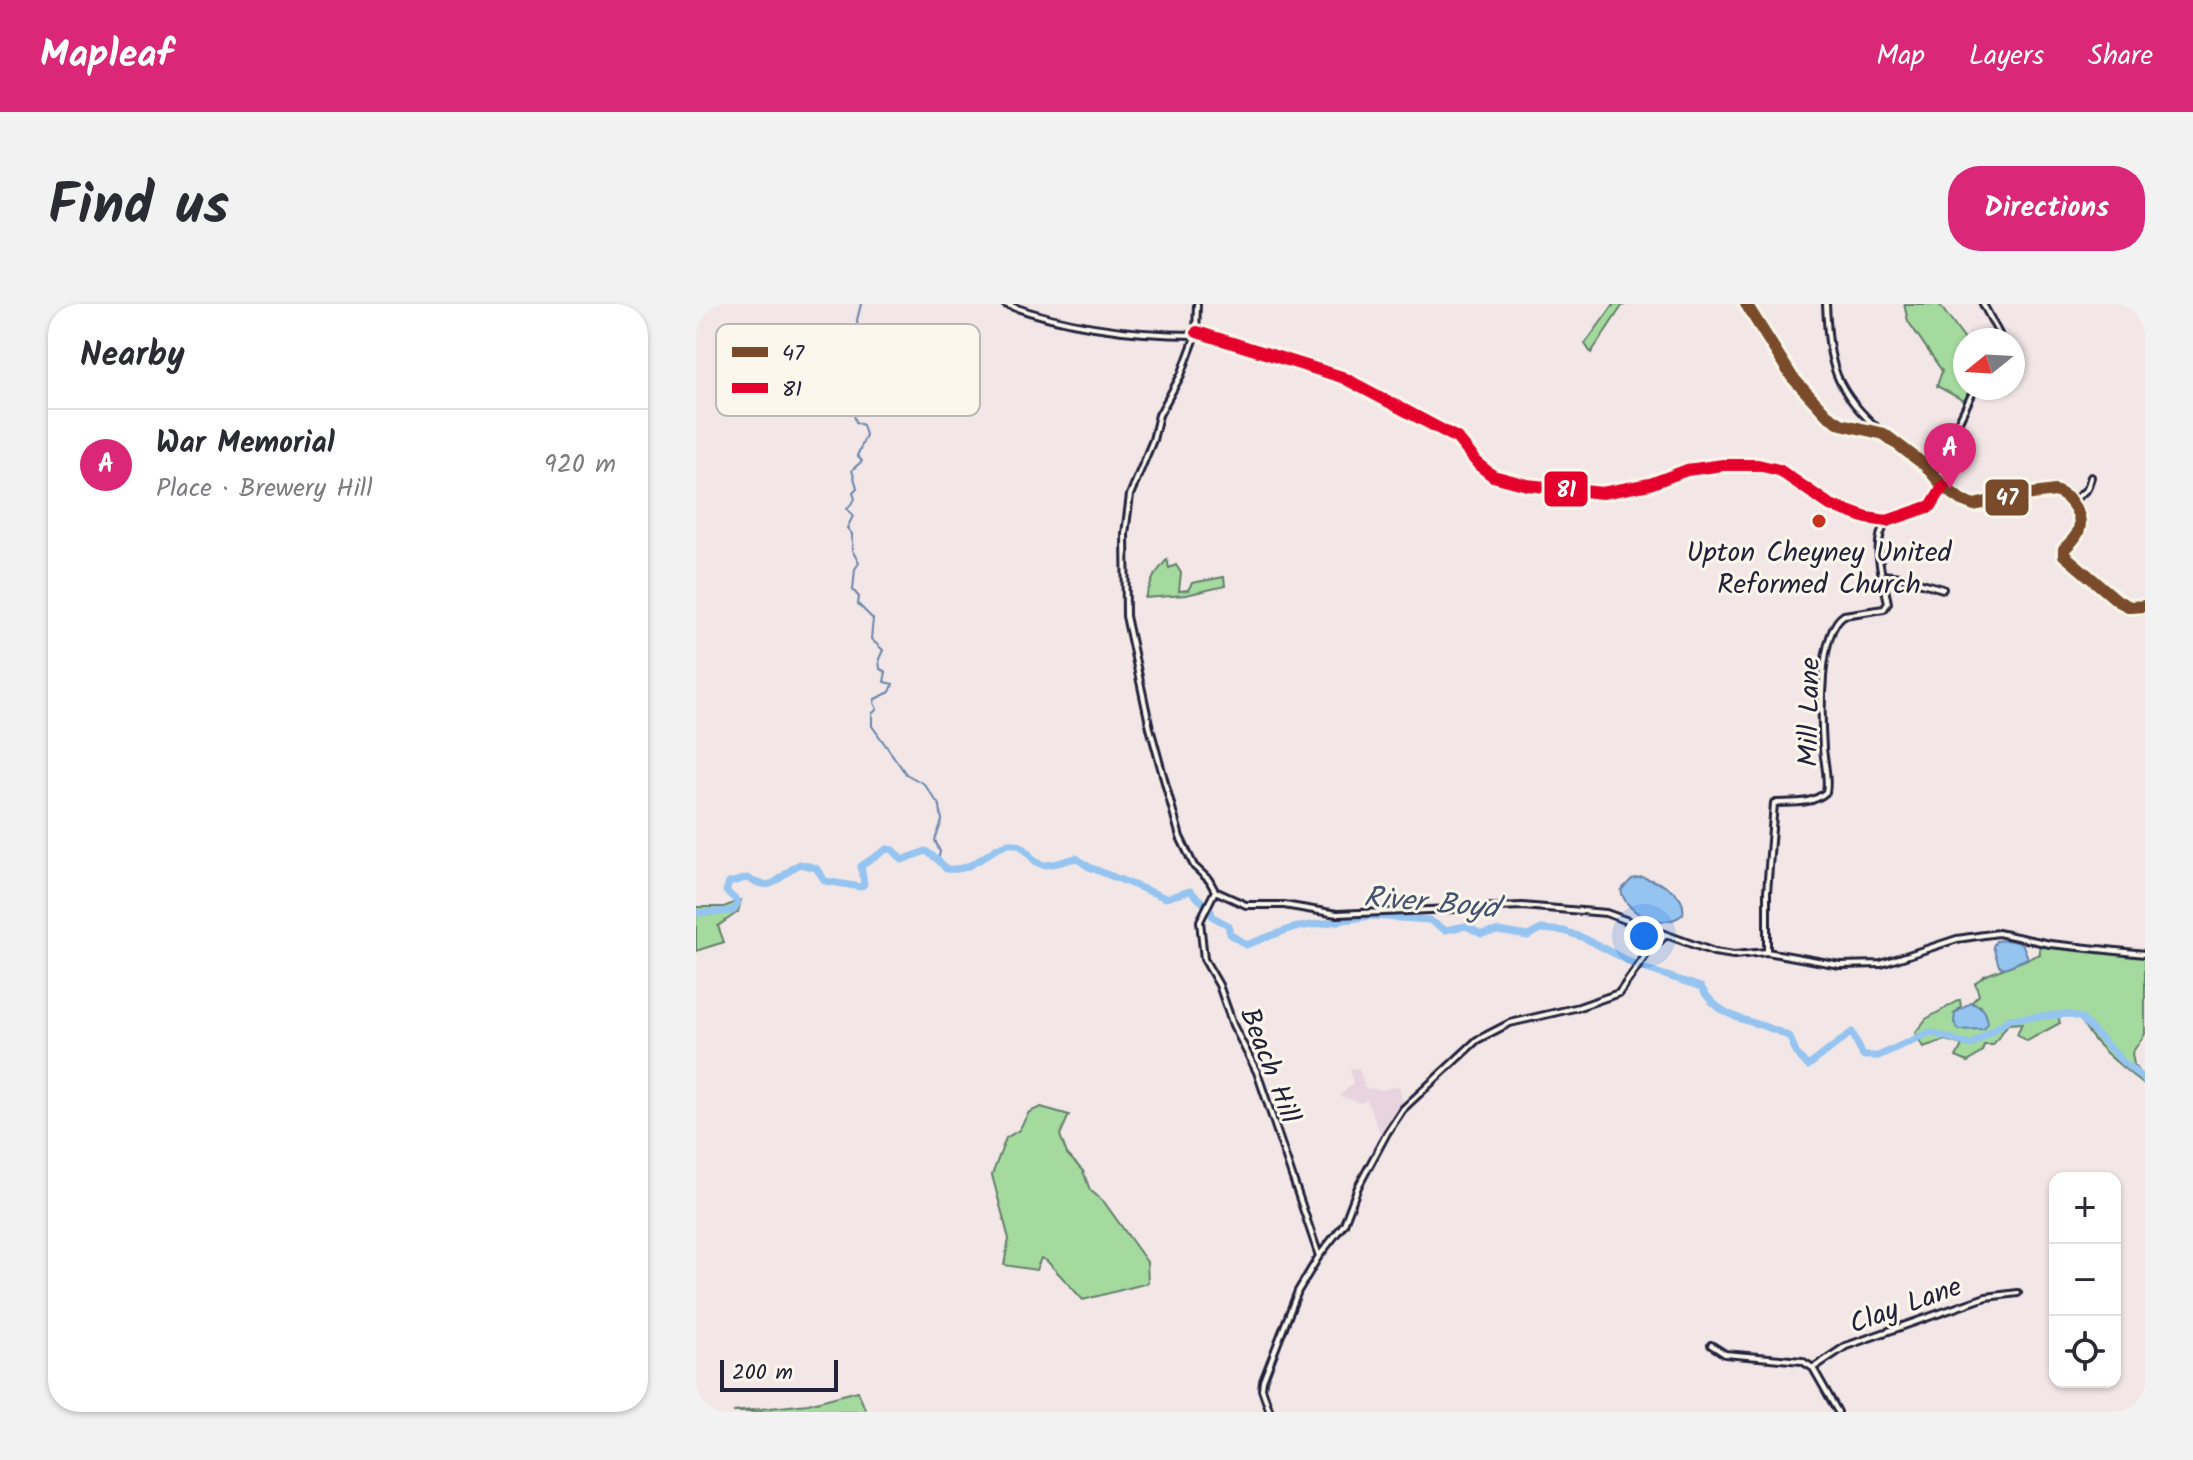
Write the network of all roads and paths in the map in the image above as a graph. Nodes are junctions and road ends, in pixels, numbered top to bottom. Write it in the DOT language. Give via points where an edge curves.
graph roads {
  1 [pos="1005,304"];
  2 [pos="1197,304"];
  3 [pos="1746,304"];
  4 [pos="1826,304"];
  5 [pos="1983,304"];
  6 [pos="1996,328"];
  7 [pos="1197,334"];
  8 [pos="1969,400"];
  9 [pos="1884,434"];
  10 [pos="1926,466"];
  11 [pos="2091,477"];
  12 [pos="1943,486"];
  13 [pos="2071,502"];
  14 [pos="1887,521"];
  15 [pos="1883,575"];
  16 [pos="1943,589"];
  17 [pos="2145,606"];
  18 [pos="1215,891"];
  19 [pos="1666,935"];
  20 [pos="1767,952"];
  21 [pos="2145,954"];
  22 [pos="1319,1256"];
  23 [pos="2018,1293"];
  24 [pos="1711,1345"];
  25 [pos="1813,1368"];
  26 [pos="1270,1412"];
  27 [pos="1838,1412"];
  1 -- 7 [label="street" via="1118,332"];
  2 -- 7 [label="street"];
  3 -- 9 [label="street" via="1792,377 1827,415 1850,427"];
  4 -- 9 [label="street" via="1830,350 1842,389"];
  5 -- 6 [label="street"];
  7 -- 14 [label="street" via="1342,377 1457,438 1479,465 1506,480 1602,493 1687,470 1767,466 1794,478 1830,505"];
  7 -- 18 [label="street" via="1130,495 1126,616 1180,837 1194,866"];
  8 -- 10 [label="street"];
  9 -- 10 [label="street"];
  10 -- 12 [label="street"];
  11 -- 13 [label="street" via="2087,489"];
  12 -- 13 [label="street" via="1970,505 2055,491"];
  12 -- 14 [label="street" via="1931,506"];
  13 -- 17 [label="street" via="2080,524 2064,555 2118,601"];
  14 -- 15 [label="street, Mill Lane" via="1877,549"];
  15 -- 16 [label="street"];
  15 -- 20 [label="street, Mill Lane" via="1887,606 1844,615 1832,628 1822,709 1826,792 1803,802 1774,803"];
  18 -- 19 [label="street" via="1246,905 1337,914 1522,906 1606,913"];
  18 -- 22 [label="street, Beach Hill" via="1200,921 1204,959 1257,1072"];
  19 -- 20 [label="street" via="1727,955"];
  19 -- 22 [label="street" via="1624,989 1510,1023 1464,1051 1403,1109 1364,1175 1344,1224"];
  20 -- 21 [label="street" via="1871,966 1957,939 1998,933"];
  22 -- 26 [label="street" via="1298,1291 1263,1381"];
  23 -- 25 [label="street, Clay Lane" via="1986,1297 1846,1346"];
  24 -- 25 [label="street" via="1725,1354 1802,1361"];
  25 -- 27 [label="street"];
}
